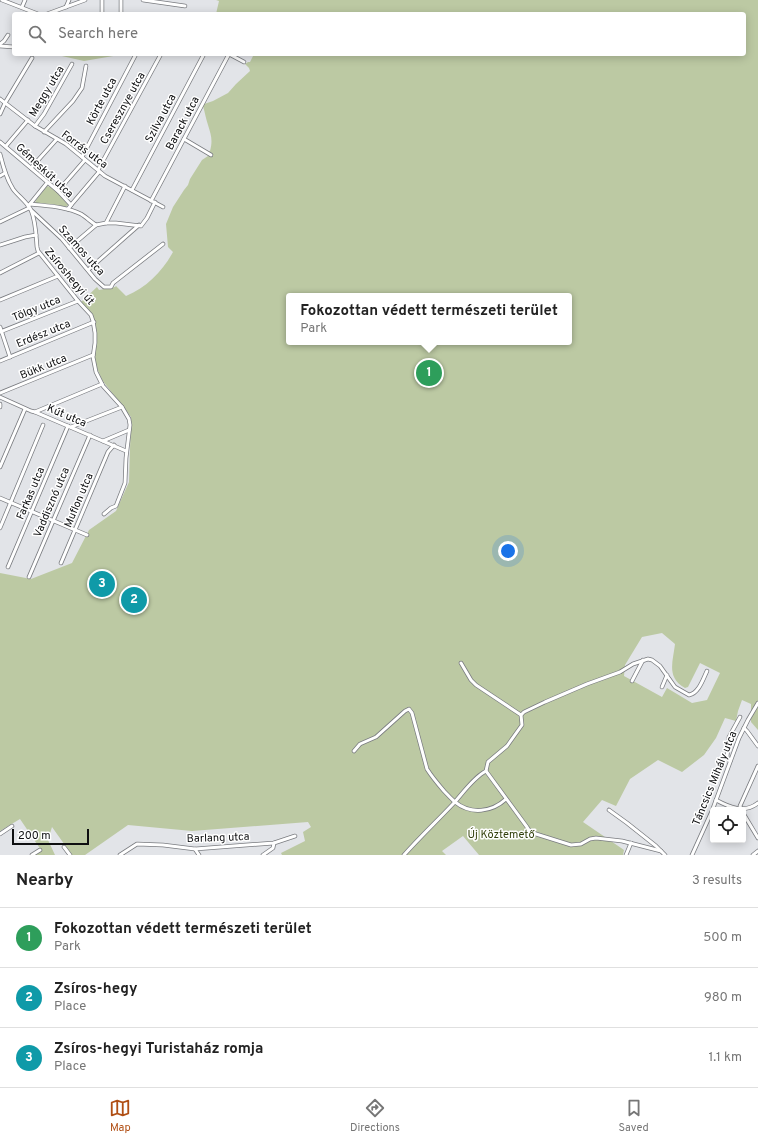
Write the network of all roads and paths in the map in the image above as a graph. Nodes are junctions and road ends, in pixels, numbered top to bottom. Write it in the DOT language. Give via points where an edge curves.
graph roads {
  1 [pos="2,0"];
  2 [pos="25,0"];
  3 [pos="69,0"];
  4 [pos="85,0"];
  5 [pos="102,0"];
  6 [pos="121,0"];
  7 [pos="143,0"];
  8 [pos="179,0"];
  9 [pos="161,1"];
  10 [pos="177,5"];
  11 [pos="185,6"];
  12 [pos="22,7"];
  13 [pos="66,7"];
  14 [pos="33,12"];
  15 [pos="52,12"];
  16 [pos="102,12"];
  17 [pos="121,12"];
  18 [pos="8,35"];
  19 [pos="0,45"];
  20 [pos="12,47"];
  21 [pos="135,56"];
  22 [pos="160,56"];
  23 [pos="203,56"];
  24 [pos="228,56"];
  25 [pos="233,56"];
  26 [pos="32,58"];
  27 [pos="244,62"];
  28 [pos="72,64"];
  29 [pos="86,66"];
  30 [pos="0,99"];
  31 [pos="5,103"];
  32 [pos="0,114"];
  33 [pos="28,120"];
  34 [pos="35,126"];
  35 [pos="44,132"];
  36 [pos="57,138"];
  37 [pos="184,139"];
  38 [pos="0,142"];
  39 [pos="6,146"];
  40 [pos="0,154"];
  41 [pos="212,154"];
  42 [pos="84,159"];
  43 [pos="31,168"];
  44 [pos="99,171"];
  45 [pos="5,172"];
  46 [pos="0,176"];
  47 [pos="47,182"];
  48 [pos="125,186"];
  49 [pos="132,190"];
  50 [pos="58,191"];
  51 [pos="153,201"];
  52 [pos="71,204"];
  53 [pos="29,207"];
  54 [pos="164,207"];
  55 [pos="68,209"];
  56 [pos="0,222"];
  57 [pos="106,223"];
  58 [pos="96,225"];
  59 [pos="140,225"];
  60 [pos="36,235"];
  61 [pos="163,244"];
  62 [pos="0,245"];
  63 [pos="69,248"];
  64 [pos="39,253"];
  65 [pos="88,270"];
  66 [pos="0,273"];
  67 [pos="58,276"];
  68 [pos="0,300"];
  69 [pos="78,301"];
  70 [pos="94,322"];
  71 [pos="0,327"];
  72 [pos="1,332"];
  73 [pos="93,356"];
  74 [pos="10,357"];
  75 [pos="0,361"];
  76 [pos="102,384"];
  77 [pos="0,393"];
  78 [pos="0,397"];
  79 [pos="0,404"];
  80 [pos="0,407"];
  81 [pos="122,407"];
  82 [pos="25,409"];
  83 [pos="35,412"];
  84 [pos="43,425"];
  85 [pos="70,426"];
  86 [pos="129,430"];
  87 [pos="90,435"];
  88 [pos="103,441"];
  89 [pos="114,445"];
  90 [pos="126,453"];
  91 [pos="0,467"];
  92 [pos="0,498"];
  93 [pos="10,502"];
  94 [pos="32,512"];
  95 [pos="104,514"];
  96 [pos="52,521"];
  97 [pos="0,528"];
  98 [pos="74,530"];
  99 [pos="87,535"];
  100 [pos="61,563"];
  101 [pos="8,567"];
  102 [pos="30,577"];
  103 [pos="643,660"];
  104 [pos="461,663"];
  105 [pos="707,671"];
  106 [pos="667,675"];
  107 [pos="632,680"];
  108 [pos="662,687"];
  109 [pos="758,703"];
  110 [pos="521,715"];
  111 [pos="740,717"];
  112 [pos="744,728"];
  113 [pos="758,746"];
  114 [pos="354,751"];
  115 [pos="730,761"];
  116 [pos="758,766"];
  117 [pos="486,771"];
  118 [pos="506,799"];
  119 [pos="716,800"];
  120 [pos="455,802"];
  121 [pos="758,803"];
  122 [pos="730,807"];
  123 [pos="740,807"];
  124 [pos="746,808"];
  125 [pos="609,810"];
  126 [pos="746,818"];
  127 [pos="12,826"];
  128 [pos="0,834"];
  129 [pos="295,836"];
  130 [pos="758,838"];
  131 [pos="274,842"];
  132 [pos="631,843"];
  133 [pos="64,847"];
  134 [pos="195,849"];
  135 [pos="40,850"];
  136 [pos="660,851"];
  137 [pos="758,851"];
  138 [pos="199,854"];
  139 [pos="32,855"];
  140 [pos="70,855"];
  141 [pos="120,855"];
  142 [pos="193,855"];
  143 [pos="263,855"];
  144 [pos="404,855"];
  145 [pos="626,855"];
  146 [pos="665,855"];
  147 [pos="692,855"];
  148 [pos="753,855"];
  1 -- 12 [label="street"];
  2 -- 12 [label="street"];
  3 -- 13 [label="street"];
  4 -- 13 [label="street"];
  5 -- 16 [label="street"];
  6 -- 17 [label="street"];
  7 -- 9 [label="street"];
  8 -- 10 [label="street"];
  9 -- 10 [label="street"];
  10 -- 11 [label="street"];
  12 -- 14 [label="street"];
  13 -- 15 [label="street"];
  18 -- 19 [label="street"];
  19 -- 20 [label="street"];
  21 -- 42 [label="street, Körte utca"];
  22 -- 44 [label="street, Cseresznye utca"];
  23 -- 49 [label="street, Szilva utca"];
  24 -- 37 [label="street, Barack utca"];
  25 -- 27 [label="street"];
  26 -- 31 [label="street"];
  28 -- 34 [label="street, Meggy utca"];
  29 -- 35 [label="street" via="82,88 74,101"];
  30 -- 31 [label="street, Forrás utca"];
  31 -- 32 [label="street"];
  31 -- 33 [label="street, Forrás utca"];
  33 -- 34 [label="street, Forrás utca"];
  33 -- 39 [label="street"];
  34 -- 35 [label="street, Forrás utca"];
  35 -- 36 [label="street, Forrás utca"];
  36 -- 42 [label="street, Forrás utca"];
  36 -- 43 [label="street"];
  37 -- 41 [label="street"];
  37 -- 51 [label="street, Barack utca"];
  38 -- 39 [label="street, Gémeskút utca"];
  39 -- 43 [label="street, Gémeskút utca"];
  40 -- 45 [label="street, Zsíroshegyi út"];
  42 -- 44 [label="street, Forrás utca"];
  42 -- 50 [label="street, Körte utca"];
  43 -- 47 [label="street, Gémeskút utca"];
  44 -- 48 [label="street, Forrás utca"];
  44 -- 52 [label="street, Cseresznye utca"];
  45 -- 46 [label="street"];
  45 -- 53 [label="street, Zsíroshegyi út" via="13,189"];
  47 -- 50 [label="street, Gémeskút utca"];
  47 -- 53 [label="street"];
  48 -- 49 [label="street, Forrás utca"];
  48 -- 57 [label="street"];
  49 -- 51 [label="street, Forrás utca"];
  50 -- 52 [label="street, Gémeskút utca"];
  51 -- 54 [label="street, Forrás utca"];
  51 -- 59 [label="street, Barack utca"];
  52 -- 55 [label="street, Gémeskút utca"];
  53 -- 55 [label="street" via="55,206"];
  53 -- 56 [label="street"];
  53 -- 60 [label="street, Zsíroshegyi út"];
  53 -- 63 [label="street, Szamos utca"];
  55 -- 58 [label="street, Gémeskút utca"];
  57 -- 58 [label="street"];
  57 -- 59 [label="street"];
  58 -- 63 [label="street"];
  59 -- 65 [label="street, Barack utca"];
  60 -- 62 [label="street"];
  60 -- 64 [label="street, Zsíroshegyi út"];
  61 -- 65 [label="street, Szamos utca" via="111,286 102,286"];
  63 -- 65 [label="street, Szamos utca"];
  64 -- 66 [label="street"];
  64 -- 67 [label="street, Zsíroshegyi út"];
  67 -- 68 [label="street"];
  67 -- 69 [label="street, Zsíroshegyi út"];
  69 -- 70 [label="street, Zsíroshegyi út" via="90,313"];
  69 -- 72 [label="street, Tölgy utca"];
  70 -- 73 [label="street, Zsíroshegyi út"];
  70 -- 74 [label="street, Erdész utca"];
  71 -- 72 [label="street"];
  72 -- 74 [label="street"];
  73 -- 76 [label="street, Zsíroshegyi út" via="96,372"];
  73 -- 77 [label="street, Bükk utca"];
  74 -- 75 [label="street, Erdész utca"];
  76 -- 81 [label="street, Zsíroshegyi út"];
  76 -- 83 [label="street"];
  78 -- 82 [label="street, Kút utca"];
  79 -- 80 [label="street"];
  81 -- 85 [label="street"];
  81 -- 86 [label="street, Zsíroshegyi út" via="129,419"];
  82 -- 83 [label="street, Kút utca"];
  82 -- 91 [label="street"];
  83 -- 85 [label="street, Kút utca"];
  84 -- 93 [label="street"];
  85 -- 87 [label="street, Kút utca"];
  85 -- 94 [label="street, Farkas utca"];
  86 -- 88 [label="street"];
  86 -- 90 [label="street, Zsíroshegyi út"];
  87 -- 88 [label="street, Kút utca"];
  87 -- 96 [label="street, Vaddisznó utca"];
  88 -- 89 [label="street, Kút utca"];
  89 -- 90 [label="street, Kút utca"];
  89 -- 98 [label="street, Muflon utca" via="108,452"];
  90 -- 95 [label="street, Zsíroshegyi út" via="125,486 116,506"];
  92 -- 93 [label="street"];
  93 -- 94 [label="street"];
  93 -- 97 [label="street"];
  94 -- 96 [label="street"];
  94 -- 101 [label="street, Farkas utca"];
  96 -- 98 [label="street"];
  96 -- 102 [label="street, Vaddisznó utca"];
  98 -- 99 [label="street"];
  98 -- 100 [label="street, Muflon utca"];
  103 -- 106 [label="street" via="652,660"];
  103 -- 107 [label="street"];
  103 -- 110 [label="street"];
  104 -- 110 [label="street" via="476,685"];
  105 -- 106 [label="street" via="692,695 675,687"];
  106 -- 108 [label="street"];
  109 -- 112 [label="street"];
  110 -- 117 [label="street" via="521,728 507,746 489,761"];
  111 -- 115 [label="street" via="729,736"];
  112 -- 113 [label="street, Táncsics Mihály utca"];
  112 -- 115 [label="street, Táncsics Mihály utca"];
  114 -- 120 [label="street" via="360,744 376,737 409,709 412,712 427,769"];
  115 -- 119 [label="street, Táncsics Mihály utca"];
  116 -- 123 [label="street"];
  117 -- 118 [label="street"];
  117 -- 120 [label="street"];
  118 -- 120 [label="street" via="500,805 482,810 467,809"];
  118 -- 132 [label="street" via="529,830 536,834 571,845 596,838"];
  119 -- 122 [label="street"];
  119 -- 147 [label="street, Táncsics Mihály utca"];
  120 -- 144 [label="street"];
  121 -- 124 [label="street"];
  125 -- 136 [label="street"];
  126 -- 130 [label="street"];
  127 -- 128 [label="street"];
  129 -- 131 [label="street, Barlang utca"];
  131 -- 134 [label="street, Barlang utca"];
  131 -- 143 [label="street" via="273,848"];
  132 -- 136 [label="street"];
  132 -- 145 [label="street"];
  133 -- 140 [label="street"];
  134 -- 138 [label="street"];
  134 -- 141 [label="street, Barlang utca" via="137,844"];
  135 -- 139 [label="street"];
  136 -- 146 [label="street"];
  137 -- 148 [label="street"];
  138 -- 142 [label="street"];
}
